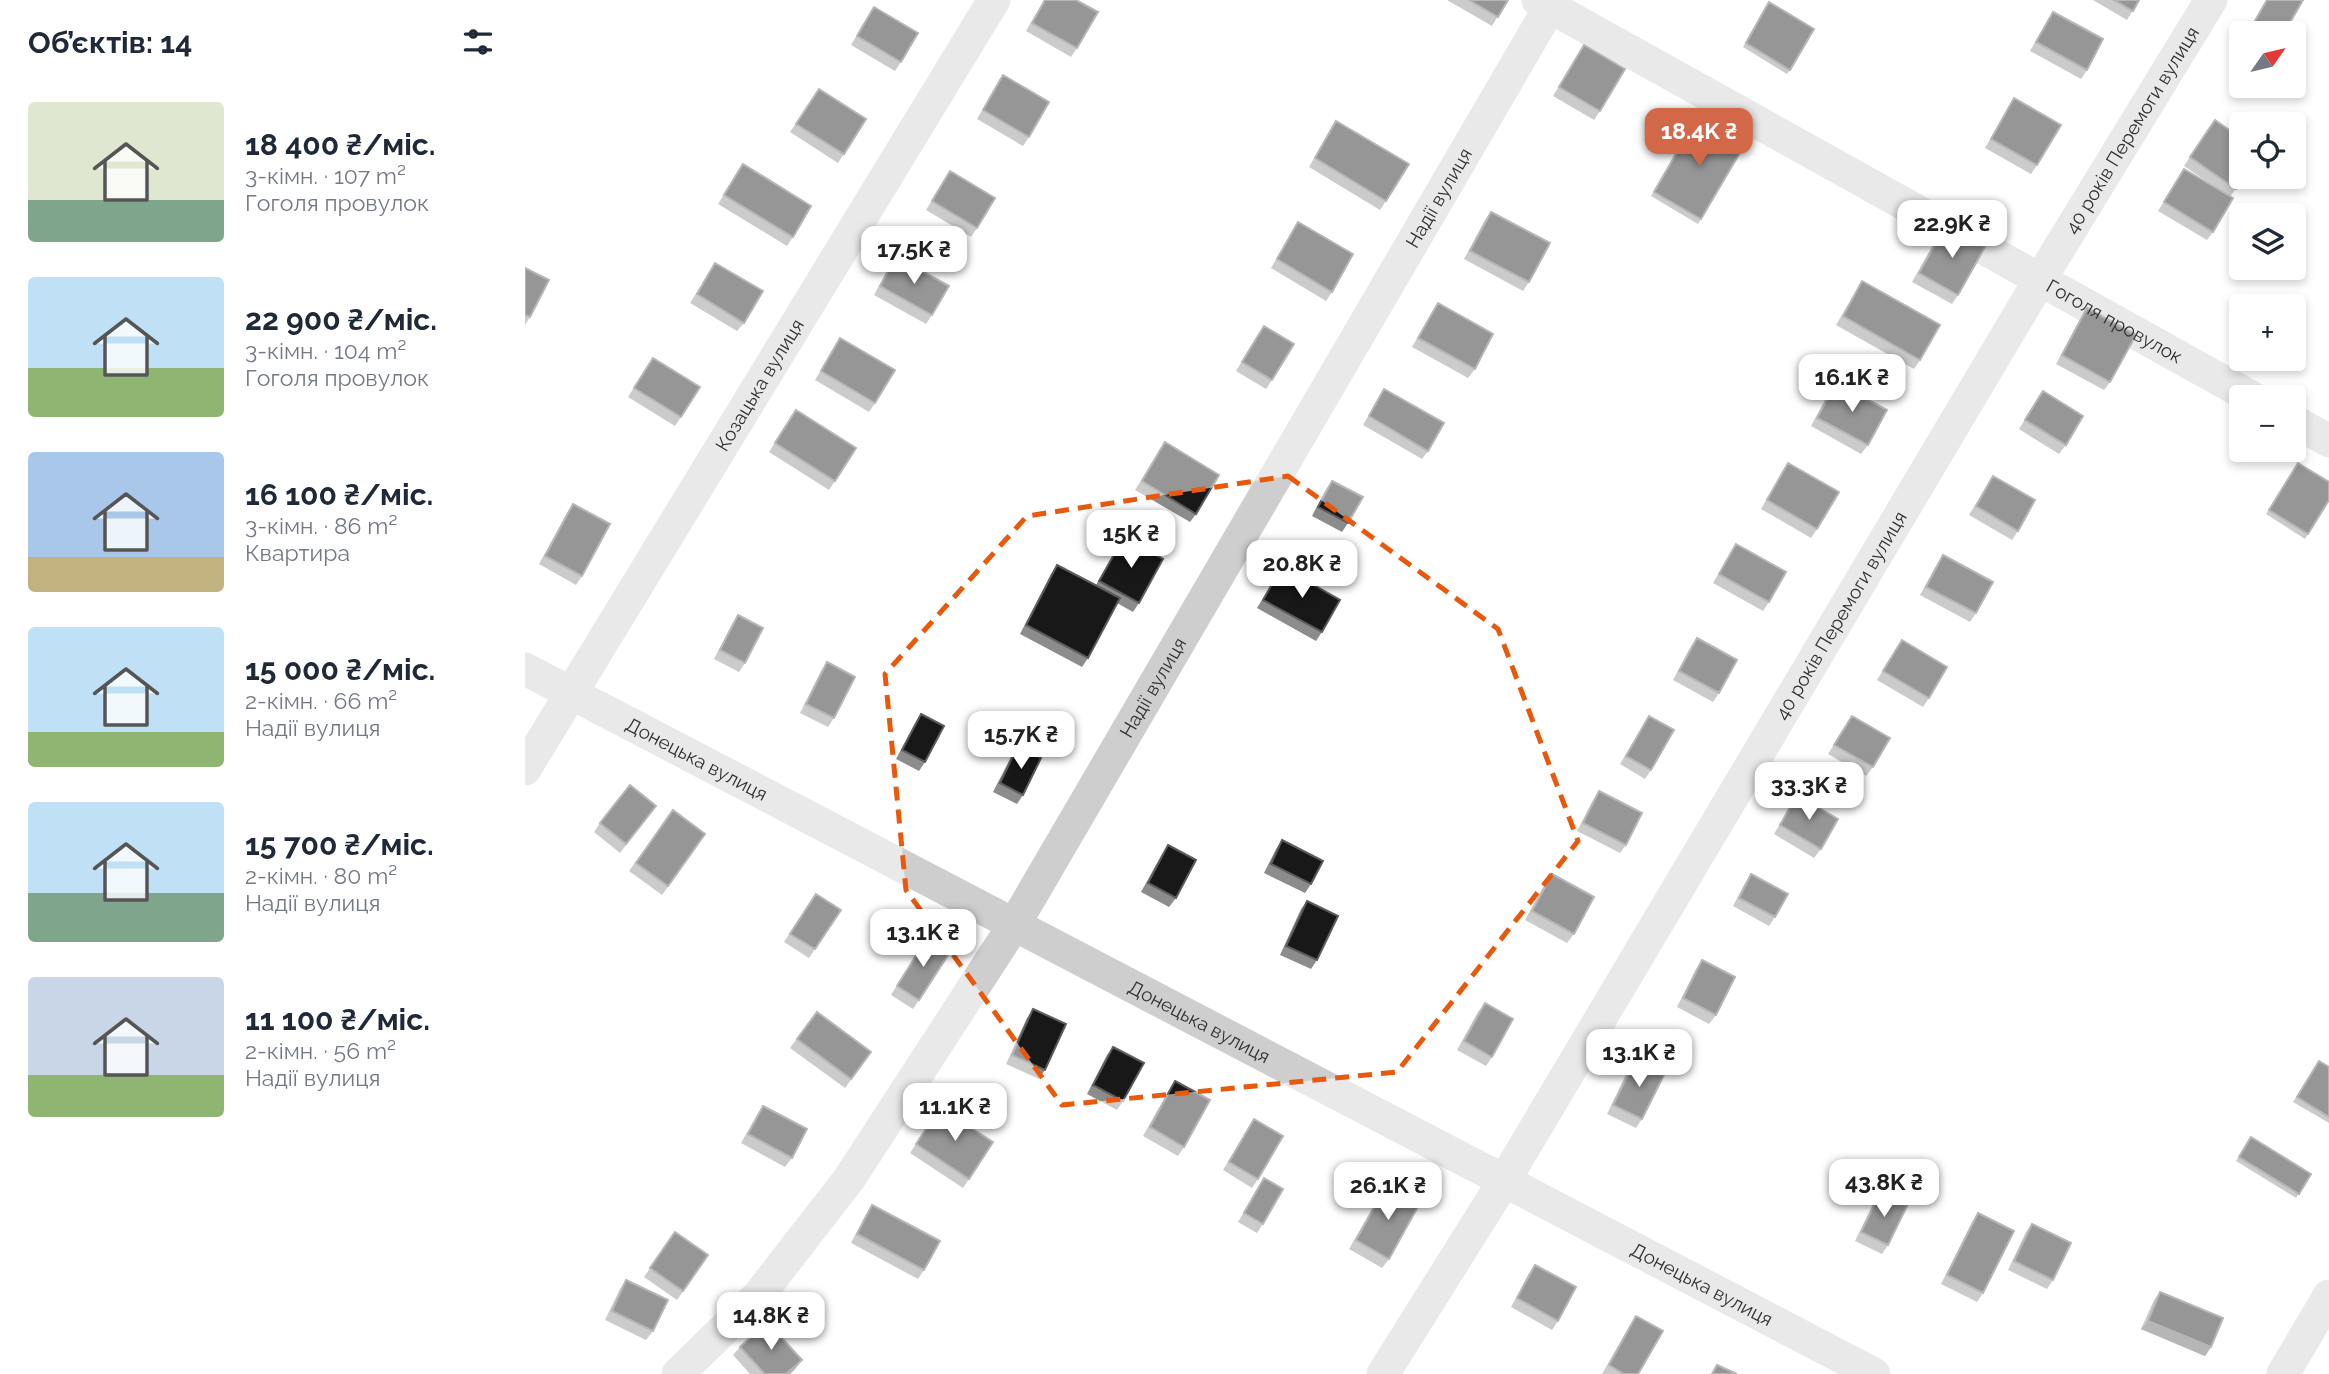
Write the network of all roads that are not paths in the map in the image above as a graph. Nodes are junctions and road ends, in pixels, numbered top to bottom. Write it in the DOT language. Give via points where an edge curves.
graph roads {
  1 [pos="994,0"];
  2 [pos="2211,0"];
  3 [pos="1547,2"];
  4 [pos="2041,278"];
  5 [pos="2230,385"];
  6 [pos="2306,428"];
  7 [pos="2329,441"];
  8 [pos="525,669"];
  9 [pos="572,695"];
  10 [pos="525,769"];
  11 [pos="1014,925"];
  12 [pos="1504,1181"];
  13 [pos="2329,1296"];
  14 [pos="678,1374"];
  15 [pos="1383,1374"];
  16 [pos="1874,1374"];
  17 [pos="2283,1374"];
  1 -- 9 [label="street, Козацька вулиця"];
  2 -- 4 [label="street, 40 років Перемоги вулиця"];
  3 -- 4 [label="street, Гоголя провулок"];
  3 -- 11 [label="street, Надії вулиця"];
  4 -- 5 [label="street, Гоголя провулок"];
  4 -- 12 [label="street, 40 років Перемоги вулиця"];
  6 -- 7 [label="street"];
  8 -- 9 [label="street, Донецька вулиця"];
  9 -- 10 [label="street, Козацька вулиця"];
  9 -- 11 [label="street, Донецька вулиця"];
  11 -- 12 [label="street, Донецька вулиця"];
  11 -- 14 [label="street, Надії вулиця" via="849,1179 759,1295"];
  12 -- 15 [label="street, 40 років Перемоги вулиця"];
  12 -- 16 [label="street, Донецька вулиця"];
  13 -- 17 [label="street"];
}
